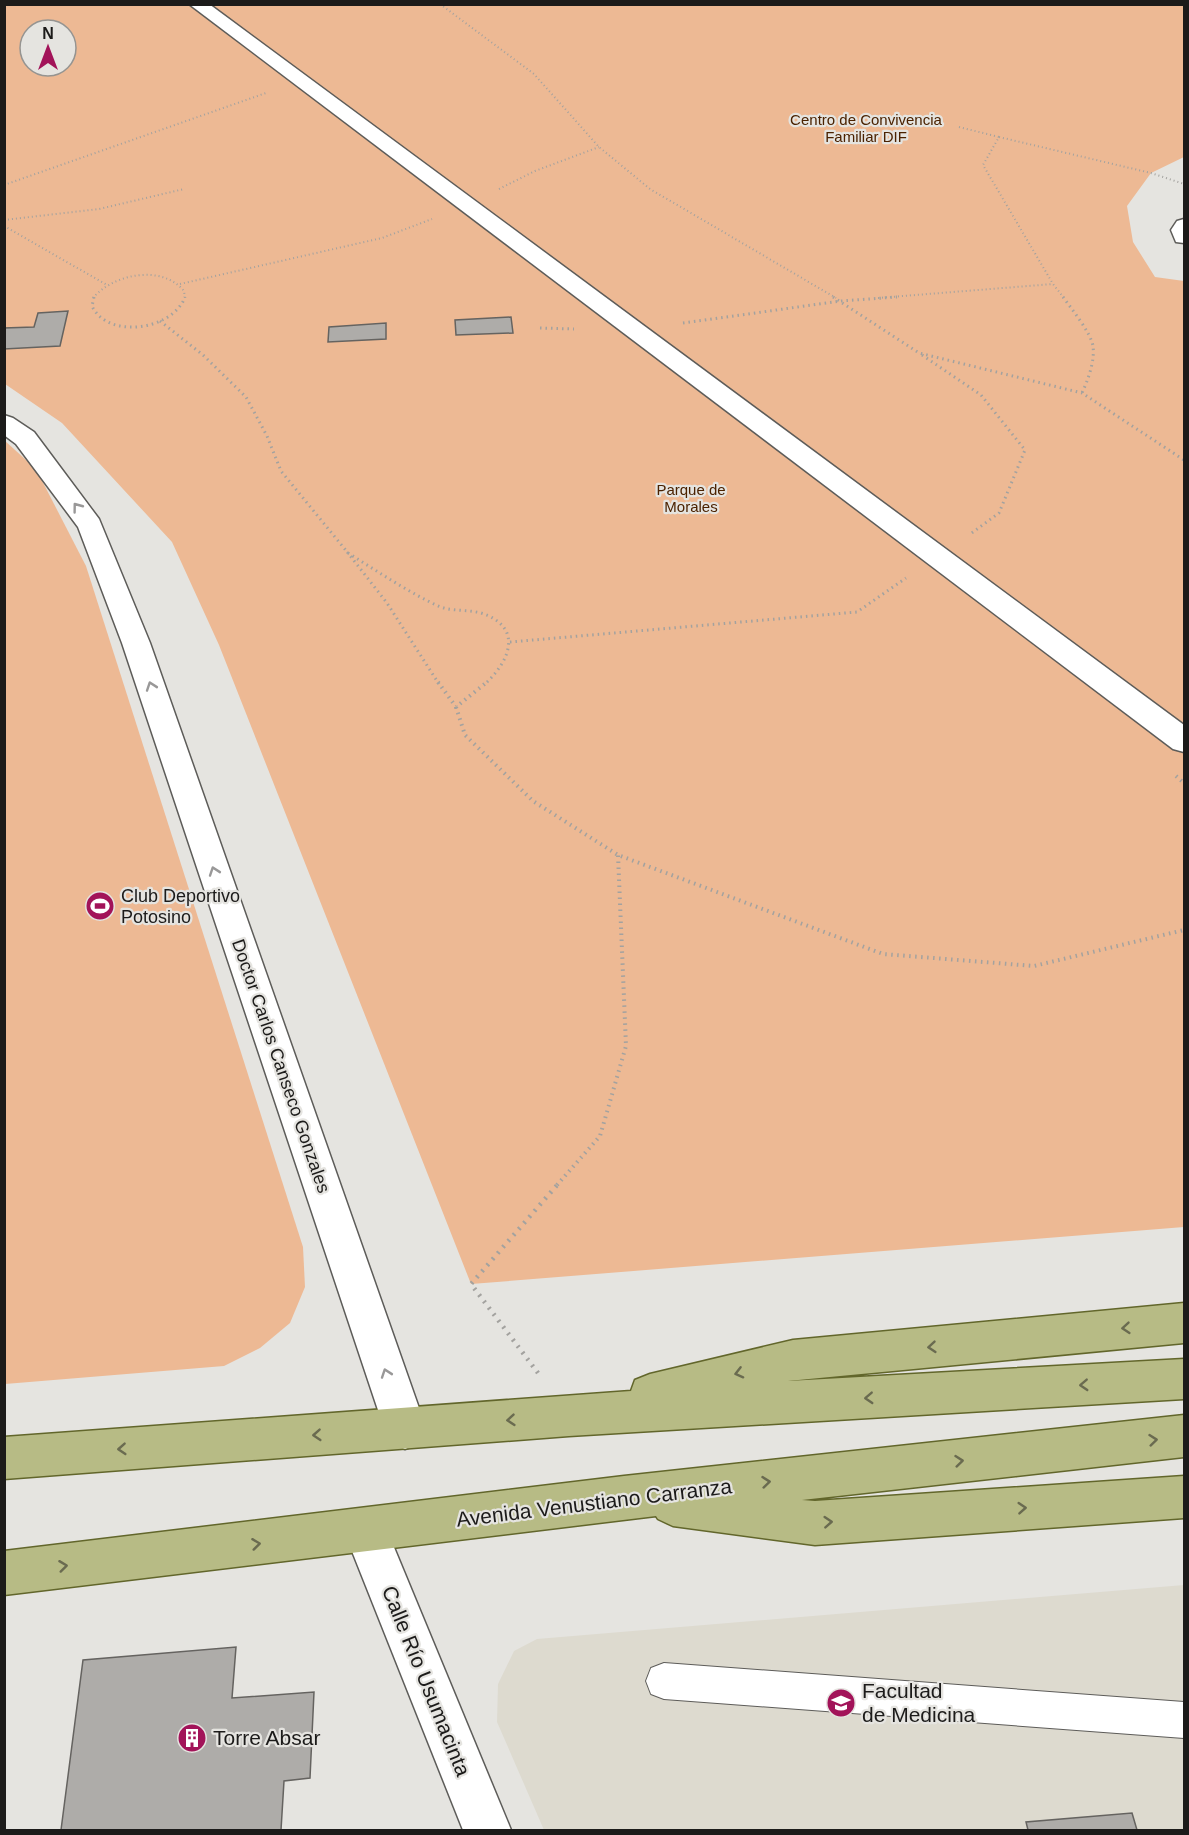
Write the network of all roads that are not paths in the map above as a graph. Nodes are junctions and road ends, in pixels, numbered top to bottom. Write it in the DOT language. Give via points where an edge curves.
graph roads {
  1 [pos="196,4"];
  2 [pos="1185,225"];
  3 [pos="1185,237"];
  4 [pos="4,423"];
  5 [pos="1185,741"];
  6 [pos="1185,1323"];
  7 [pos="1185,1379"];
  8 [pos="570,1415"];
  9 [pos="405,1428"];
  10 [pos="1185,1436"];
  11 [pos="4,1458"];
  12 [pos="1185,1497"];
  13 [pos="624,1498"];
  14 [pos="366,1531"];
  15 [pos="4,1573"];
  16 [pos="664,1682"];
  17 [pos="1185,1720"];
  18 [pos="487,1830"];
  1 -- 5 [label="street"];
  2 -- 3 [label="street"];
  9 -- 4 [label="street, Doctor Carlos Canseco Gonzales, one-way" via="136,643 90,525 26,438"];
  6 -- 8 [label="main road, one-way" via="793,1360"];
  7 -- 8 [label="main road, one-way"];
  8 -- 9 [label="main road, one-way"];
  9 -- 11 [label="main road, one-way"];
  13 -- 10 [label="main road, Avenida Venustiano Carranza, one-way"];
  13 -- 12 [label="main road, one-way" via="815,1523"];
  13 -- 14 [label="main road, Avenida Venustiano Carranza"];
  15 -- 14 [label="main road, Avenida Venustiano Carranza, one-way"];
  14 -- 18 [label="street, Calle Río Usumacinta"];
  16 -- 17 [label="lane"];
}
